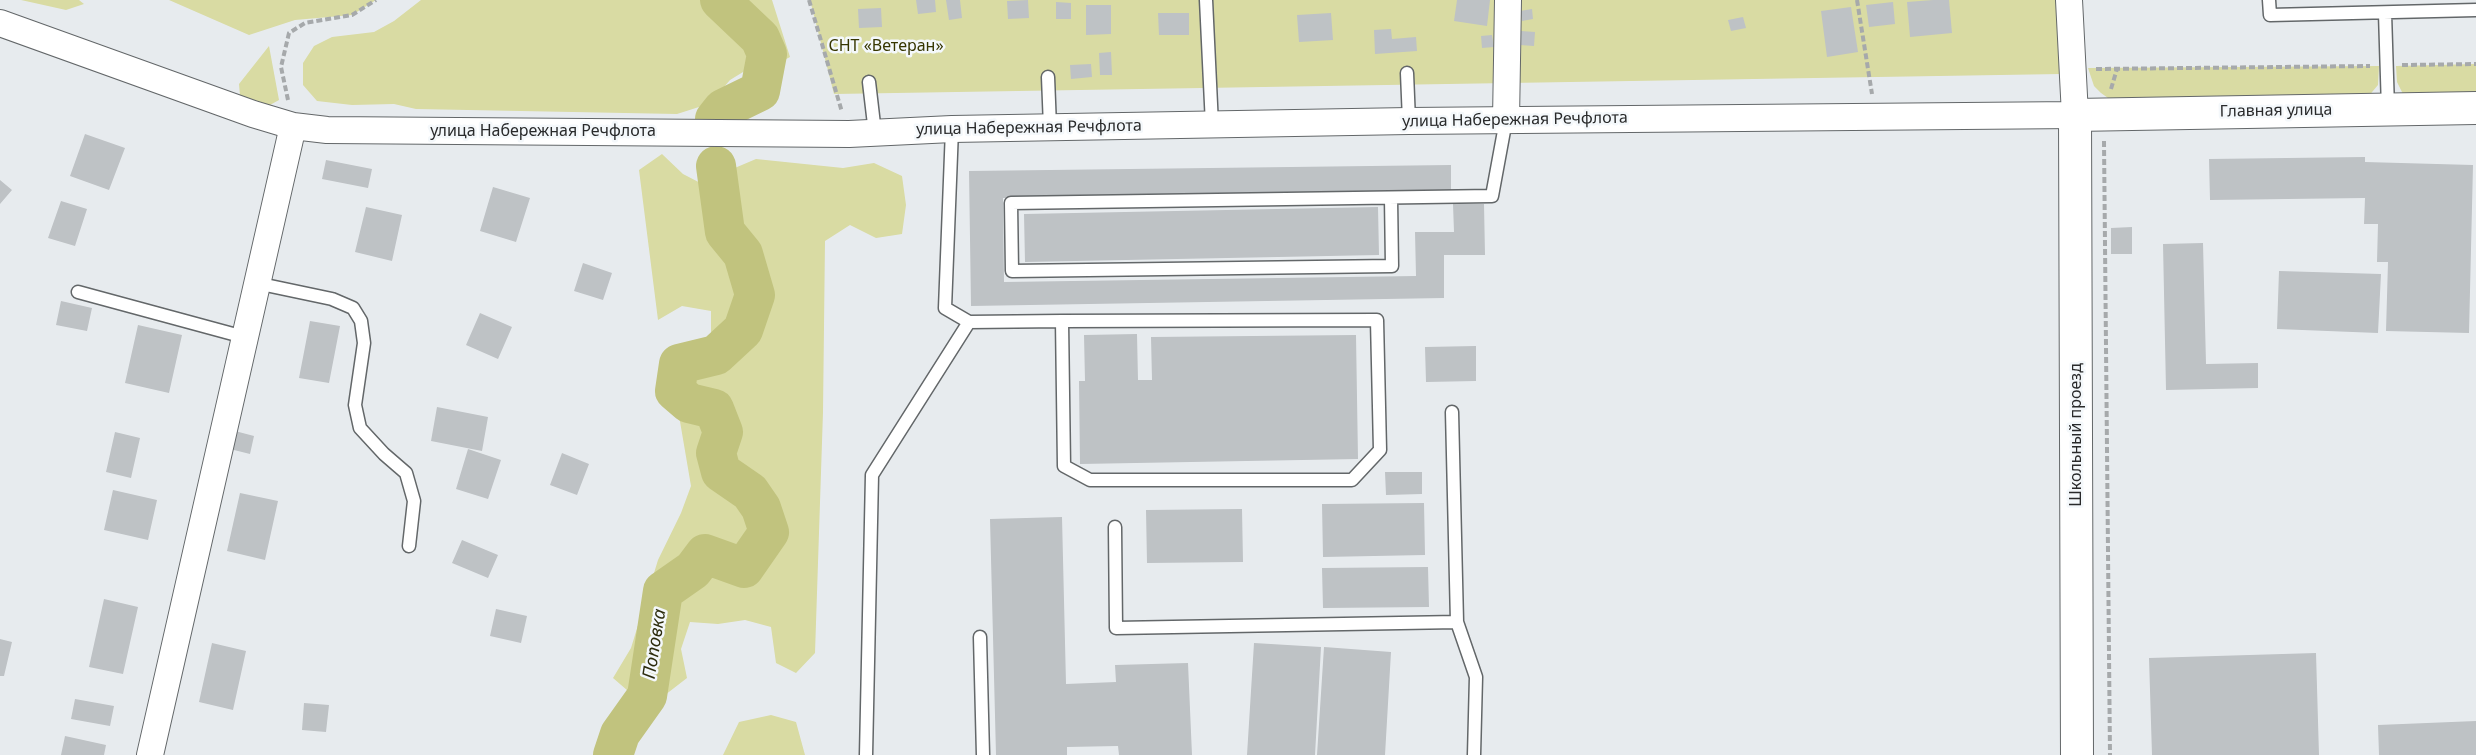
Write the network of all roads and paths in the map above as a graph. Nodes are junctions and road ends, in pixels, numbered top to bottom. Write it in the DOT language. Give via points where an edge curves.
graph roads {
  1 [pos="376,0"];
  2 [pos="809,0"];
  3 [pos="1206,0"];
  4 [pos="1508,0"];
  5 [pos="1857,0"];
  6 [pos="2069,0"];
  7 [pos="2269,0"];
  8 [pos="2476,10"];
  9 [pos="2385,13"];
  10 [pos="0,23"];
  11 [pos="2476,64"];
  12 [pos="2386,66"];
  13 [pos="2117,69"];
  14 [pos="2072,70"];
  15 [pos="1407,74"];
  16 [pos="1048,77"];
  17 [pos="868,82"];
  18 [pos="2109,98"];
  19 [pos="2476,108"];
  20 [pos="2388,109"];
  21 [pos="2075,115"];
  22 [pos="1876,117"];
  23 [pos="1506,120"];
  24 [pos="1409,121"];
  25 [pos="1212,124"];
  26 [pos="293,126"];
  27 [pos="1050,127"];
  28 [pos="952,129"];
  29 [pos="875,133"];
  30 [pos="849,134"];
  31 [pos="2104,139"];
  32 [pos="1391,198"];
  33 [pos="256,283"];
  34 [pos="78,292"];
  35 [pos="1062,321"];
  36 [pos="969,322"];
  37 [pos="244,337"];
  38 [pos="1452,412"];
  39 [pos="1114,527"];
  40 [pos="409,546"];
  41 [pos="1457,622"];
  42 [pos="980,637"];
  43 [pos="150,755"];
  44 [pos="866,755"];
  45 [pos="983,755"];
  46 [pos="1474,755"];
  47 [pos="2077,755"];
  48 [pos="2110,755"];
  1 -- 26 [label="path" via="352,15 305,23 289,33 281,67"];
  2 -- 30 [label="path"];
  3 -- 25 [label="lane"];
  4 -- 23 [label="street"];
  5 -- 22 [label="path"];
  6 -- 14 [label="street"];
  7 -- 9 [label="lane" via="2270,15"];
  8 -- 9 [label="lane"];
  9 -- 12 [label="lane"];
  10 -- 26 [label="street, улица Набережная Речфлота"];
  11 -- 12 [label="path"];
  12 -- 13 [label="path"];
  12 -- 20 [label="lane"];
  13 -- 14 [label="path"];
  13 -- 18 [label="path"];
  14 -- 21 [label="street"];
  15 -- 24 [label="lane"];
  16 -- 27 [label="lane"];
  17 -- 29 [label="lane"];
  19 -- 20 [label="street, Главная улица"];
  20 -- 21 [label="street, Главная улица"];
  21 -- 22 [label="street, улица Набережная Речфлота"];
  21 -- 47 [label="street, Школьный проезд"];
  22 -- 23 [label="street, улица Набережная Речфлота"];
  23 -- 24 [label="street, улица Набережная Речфлота"];
  23 -- 32 [label="lane" via="1492,196"];
  24 -- 25 [label="street, улица Набережная Речфлота"];
  25 -- 27 [label="street, улица Набережная Речфлота"];
  26 -- 30 [label="street, улица Набережная Речфлота" via="327,130"];
  26 -- 33 [label="street"];
  27 -- 28 [label="street, улица Набережная Речфлота"];
  28 -- 29 [label="street, улица Набережная Речфлота"];
  28 -- 36 [label="lane" via="945,308"];
  29 -- 30 [label="street, улица Набережная Речфлота"];
  31 -- 48 [label="path"];
  32 -- 32 [label="lane" via="1392,266 1012,271 1011,203"];
  33 -- 37 [label="street"];
  33 -- 40 [label="lane" via="332,299 353,308 361,321 364,343 355,405 360,428 406,473 414,501"];
  34 -- 37 [label="lane"];
  35 -- 35 [label="lane" via="1377,320 1380,450 1352,480 1090,480 1064,466"];
  35 -- 36 [label="lane"];
  36 -- 44 [label="lane" via="872,475"];
  37 -- 43 [label="street"];
  38 -- 41 [label="lane"];
  39 -- 41 [label="lane" via="1116,628"];
  41 -- 46 [label="lane" via="1476,677"];
  42 -- 45 [label="lane"];
}
